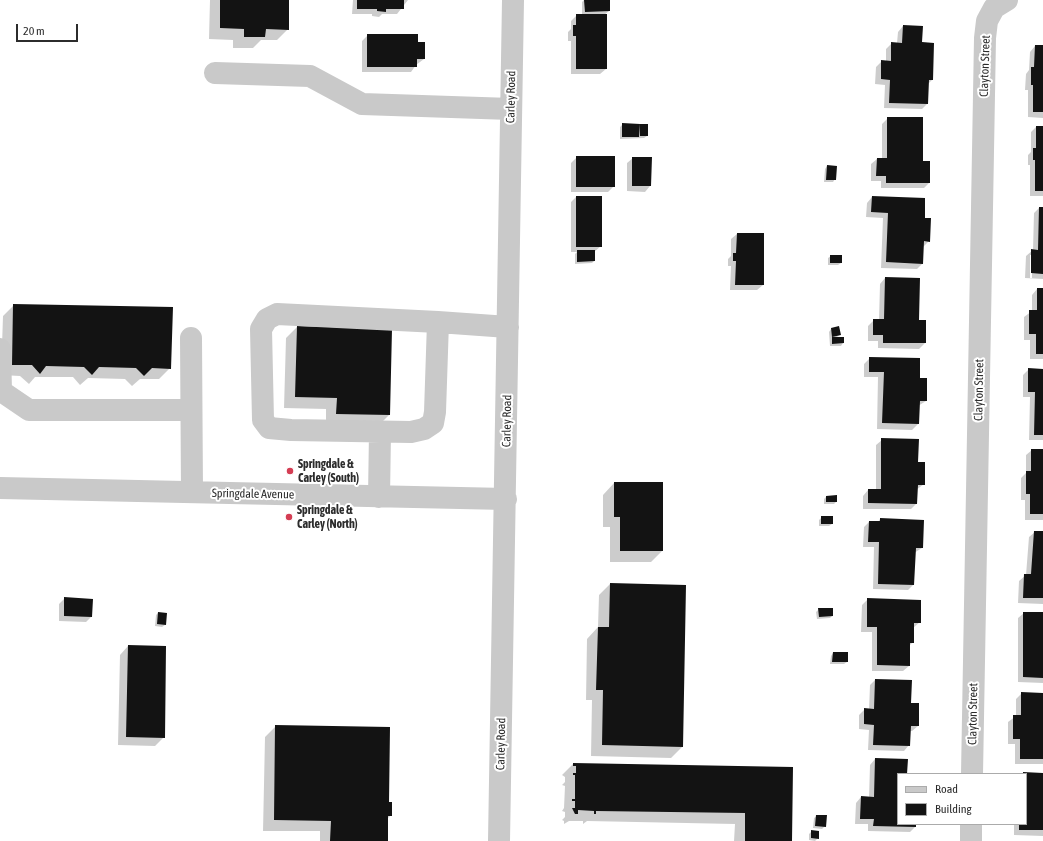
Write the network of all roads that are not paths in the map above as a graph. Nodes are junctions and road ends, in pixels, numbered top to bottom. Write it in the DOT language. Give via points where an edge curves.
graph roads {
  1 [pos="513,0"];
  2 [pos="1001,4"];
  3 [pos="215,74"];
  4 [pos="511,109"];
  5 [pos="438,322"];
  6 [pos="508,327"];
  7 [pos="191,338"];
  8 [pos="0,349"];
  9 [pos="191,410"];
  10 [pos="380,432"];
  11 [pos="0,488"];
  12 [pos="192,492"];
  13 [pos="379,496"];
  14 [pos="506,499"];
  15 [pos="972,773"];
  16 [pos="971,825"];
  17 [pos="499,841"];
  18 [pos="971,841"];
  1 -- 4 [label="street, Carley Road"];
  2 -- 15 [label="street, Clayton Street" via="987,21 986,38"];
  3 -- 4 [label="street" via="310,76 362,104"];
  4 -- 6 [label="street, Carley Road"];
  5 -- 6 [label="street"];
  5 -- 10 [label="street" via="433,423 411,432"];
  5 -- 10 [label="street" via="277,314 267,319 261,329 263,420 269,428"];
  6 -- 14 [label="street, Carley Road"];
  7 -- 9 [label="street"];
  8 -- 9 [label="street" via="1,391 29,410"];
  9 -- 12 [label="street"];
  10 -- 13 [label="street"];
  11 -- 12 [label="street, Springdale Avenue"];
  12 -- 13 [label="street, Springdale Avenue"];
  13 -- 14 [label="street, Springdale Avenue"];
  14 -- 17 [label="street, Carley Road"];
  16 -- 18 [label="street"];
}
